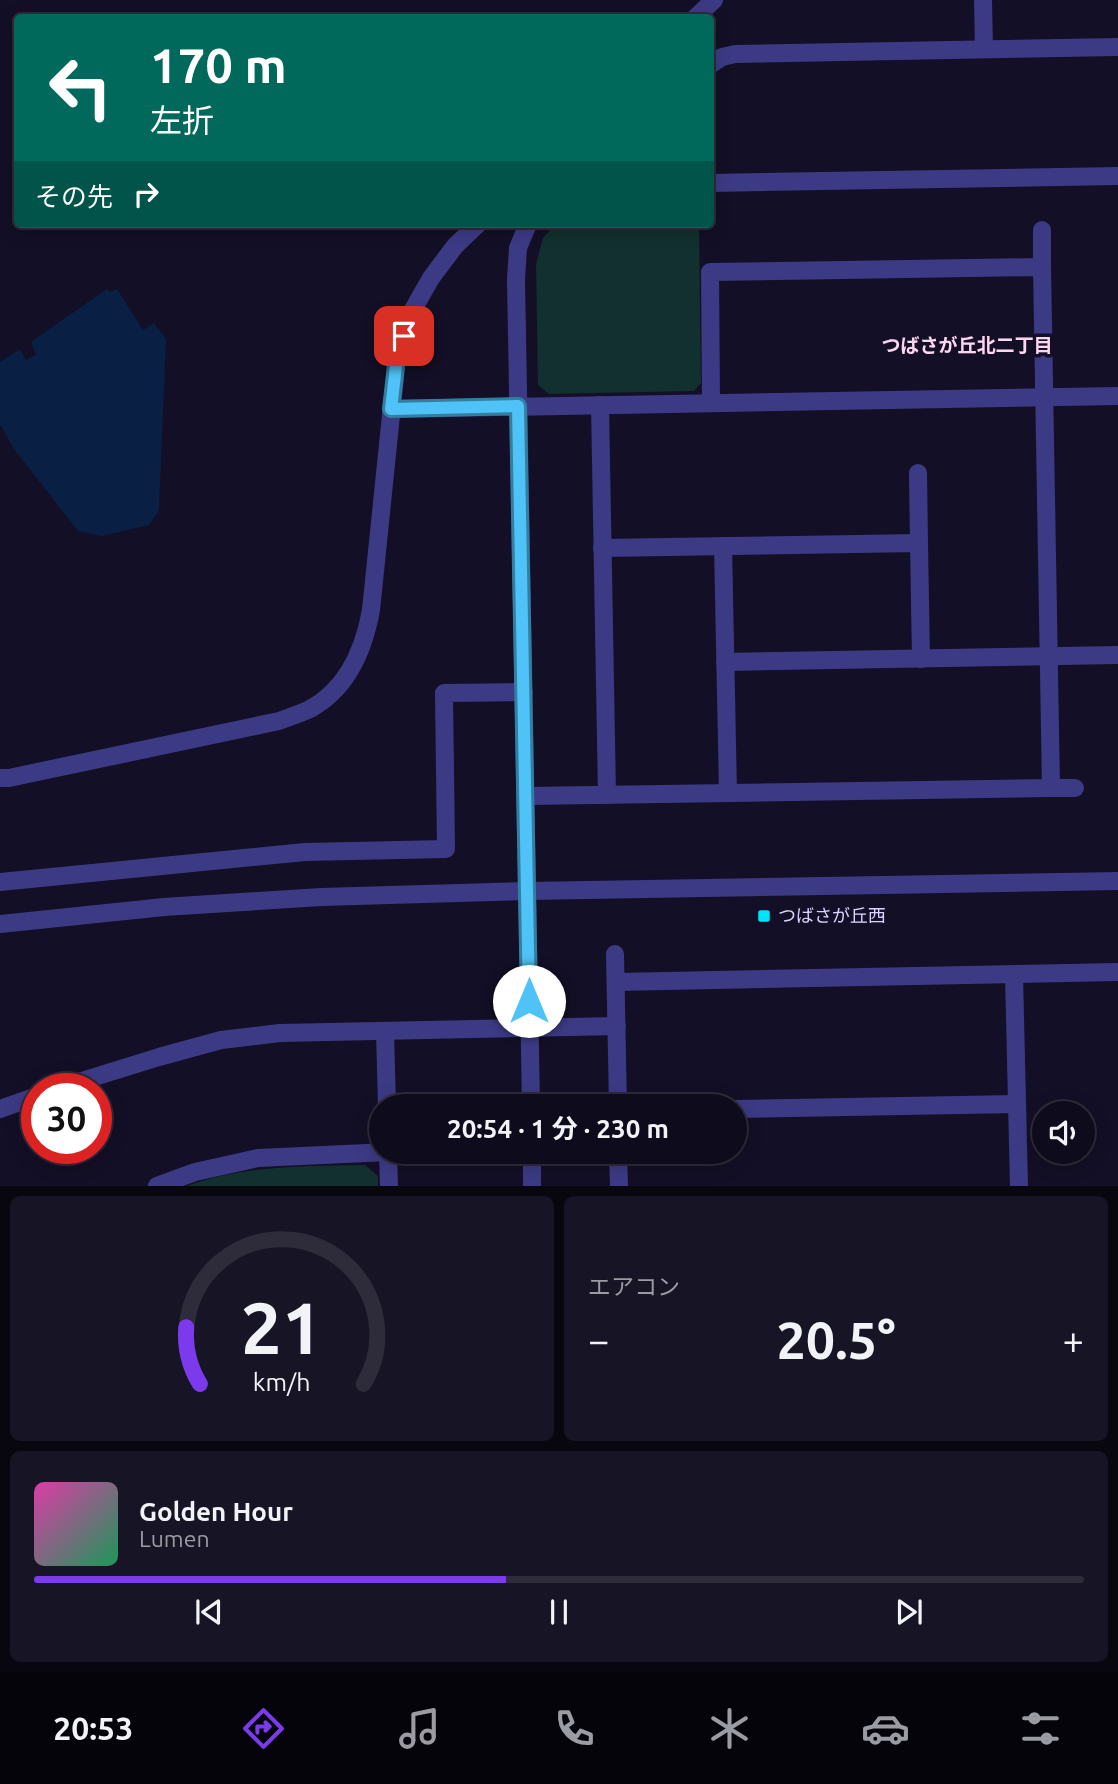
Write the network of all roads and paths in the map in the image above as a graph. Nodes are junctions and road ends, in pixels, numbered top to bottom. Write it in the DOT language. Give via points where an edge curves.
graph roads {
  1 [pos="714,0"];
  2 [pos="983,0"];
  3 [pos="699,14"];
  4 [pos="1118,47"];
  5 [pos="984,49"];
  6 [pos="714,62"];
  7 [pos="1118,176"];
  8 [pos="714,183"];
  9 [pos="474,228"];
  10 [pos="526,228"];
  11 [pos="1042,230"];
  12 [pos="1042,267"];
  13 [pos="1044,396"];
  14 [pos="1118,396"];
  15 [pos="711,402"];
  16 [pos="600,405"];
  17 [pos="518,406"];
  18 [pos="391,409"];
  19 [pos="918,473"];
  20 [pos="919,543"];
  21 [pos="723,546"];
  22 [pos="603,548"];
  23 [pos="1118,655"];
  24 [pos="1049,656"];
  25 [pos="921,659"];
  26 [pos="725,662"];
  27 [pos="524,692"];
  28 [pos="0,778"];
  29 [pos="1051,788"];
  30 [pos="1075,788"];
  31 [pos="728,793"];
  32 [pos="607,794"];
  33 [pos="527,796"];
  34 [pos="1118,881"];
  35 [pos="0,882"];
  36 [pos="528,891"];
  37 [pos="0,924"];
  38 [pos="615,954"];
  39 [pos="1118,972"];
  40 [pos="1014,975"];
  41 [pos="616,982"];
  42 [pos="617,1026"];
  43 [pos="529,1029"];
  44 [pos="385,1031"];
  45 [pos="106,1073"];
  46 [pos="387,1094"];
  47 [pos="531,1094"];
  48 [pos="618,1094"];
  49 [pos="21,1102"];
  50 [pos="1017,1104"];
  51 [pos="0,1109"];
  52 [pos="747,1109"];
  53 [pos="369,1153"];
  54 [pos="388,1164"];
  55 [pos="531,1164"];
  56 [pos="618,1164"];
  57 [pos="157,1185"];
  58 [pos="389,1185"];
  59 [pos="532,1185"];
  60 [pos="619,1185"];
  61 [pos="1019,1185"];
  1 -- 3 [label="street"];
  2 -- 5 [label="street"];
  4 -- 5 [label="street"];
  5 -- 6 [label="street" via="735,54"];
  7 -- 8 [label="street"];
  9 -- 18 [label="street" via="439,267 410,315 397,357"];
  10 -- 17 [label="street" via="518,248 516,280"];
  11 -- 12 [label="street"];
  12 -- 13 [label="street"];
  12 -- 15 [label="street" via="710,272"];
  13 -- 14 [label="street"];
  13 -- 15 [label="street"];
  13 -- 24 [label="street"];
  15 -- 16 [label="street"];
  16 -- 17 [label="street"];
  16 -- 22 [label="street"];
  17 -- 18 [label="street"];
  17 -- 27 [label="street"];
  18 -- 28 [label="street" via="366,636 337,687 312,708 279,721"];
  19 -- 20 [label="street"];
  20 -- 21 [label="street"];
  20 -- 25 [label="street"];
  21 -- 22 [label="street"];
  21 -- 26 [label="street"];
  22 -- 32 [label="street"];
  23 -- 24 [label="street"];
  24 -- 25 [label="street"];
  24 -- 29 [label="street"];
  25 -- 26 [label="street"];
  26 -- 31 [label="street"];
  27 -- 33 [label="street"];
  27 -- 35 [label="street" via="444,693 446,849 305,852"];
  29 -- 30 [label="street"];
  29 -- 31 [label="street"];
  31 -- 32 [label="street"];
  32 -- 33 [label="street"];
  33 -- 36 [label="street"];
  34 -- 36 [label="street"];
  36 -- 37 [label="street" via="282,899"];
  36 -- 43 [label="street"];
  38 -- 41 [label="street"];
  39 -- 40 [label="street"];
  40 -- 41 [label="street"];
  40 -- 50 [label="street"];
  41 -- 42 [label="street"];
  42 -- 43 [label="street"];
  42 -- 48 [label="street"];
  43 -- 44 [label="street"];
  43 -- 47 [label="street"];
  44 -- 45 [label="street" via="280,1033 220,1040"];
  44 -- 46 [label="street"];
  49 -- 51 [label="street"];
  50 -- 52 [label="street"];
  50 -- 61 [label="street"];
  53 -- 57 [label="street" via="258,1158"];
  54 -- 58 [label="street"];
  55 -- 59 [label="street"];
  56 -- 60 [label="street"];
}
